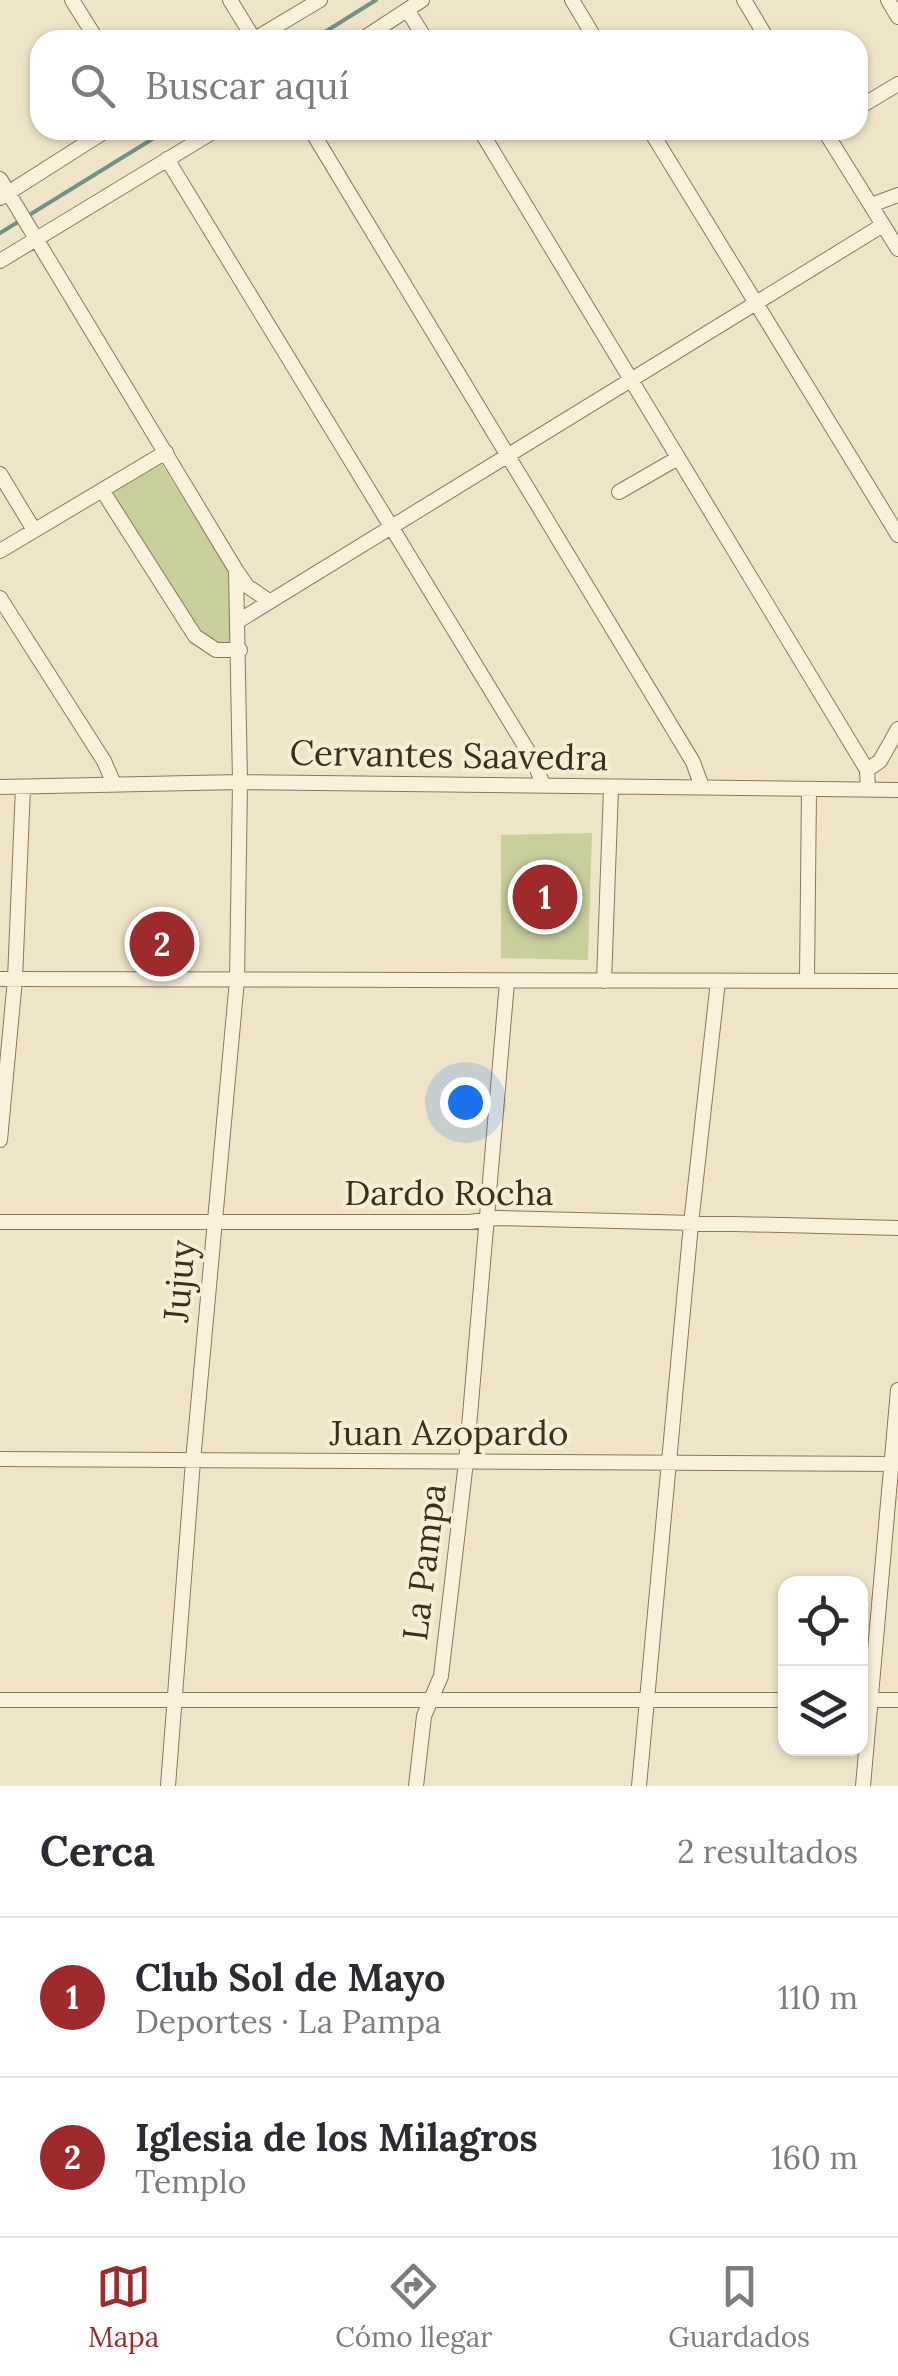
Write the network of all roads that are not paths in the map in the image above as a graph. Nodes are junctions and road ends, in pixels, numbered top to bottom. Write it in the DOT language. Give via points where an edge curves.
graph roads {
  1 [pos="72,0"];
  2 [pos="230,0"];
  3 [pos="320,0"];
  4 [pos="422,0"];
  5 [pos="572,0"];
  6 [pos="744,0"];
  7 [pos="888,0"];
  8 [pos="408,10"];
  9 [pos="898,16"];
  10 [pos="90,30"];
  11 [pos="247,30"];
  12 [pos="270,30"];
  13 [pos="377,30"];
  14 [pos="420,30"];
  15 [pos="590,30"];
  16 [pos="762,30"];
  17 [pos="898,84"];
  18 [pos="868,102"];
  19 [pos="93,140"];
  20 [pos="199,140"];
  21 [pos="317,140"];
  22 [pos="486,140"];
  23 [pos="656,140"];
  24 [pos="830,140"];
  25 [pos="168,159"];
  26 [pos="0,178"];
  27 [pos="898,196"];
  28 [pos="8,199"];
  29 [pos="871,205"];
  30 [pos="883,225"];
  31 [pos="33,234"];
  32 [pos="898,249"];
  33 [pos="0,261"];
  34 [pos="754,305"];
  35 [pos="631,380"];
  36 [pos="166,452"];
  37 [pos="508,457"];
  38 [pos="678,458"];
  39 [pos="0,474"];
  40 [pos="102,490"];
  41 [pos="619,492"];
  42 [pos="393,526"];
  43 [pos="34,530"];
  44 [pos="898,535"];
  45 [pos="0,551"];
  46 [pos="236,570"];
  47 [pos="0,598"];
  48 [pos="269,601"];
  49 [pos="240,620"];
  50 [pos="240,650"];
  51 [pos="898,729"];
  52 [pos="867,770"];
  53 [pos="240,782"];
  54 [pos="114,784"];
  55 [pos="542,785"];
  56 [pos="0,787"];
  57 [pos="23,787"];
  58 [pos="702,787"];
  59 [pos="611,788"];
  60 [pos="810,788"];
  61 [pos="868,789"];
  62 [pos="898,790"];
  63 [pos="7,979"];
  64 [pos="237,980"];
  65 [pos="807,980"];
  66 [pos="604,981"];
  67 [pos="718,981"];
  68 [pos="898,981"];
  69 [pos="507,982"];
  70 [pos="0,1140"];
  71 [pos="486,1220"];
  72 [pos="0,1222"];
  73 [pos="215,1223"];
  74 [pos="691,1224"];
  75 [pos="898,1228"];
  76 [pos="898,1390"];
  77 [pos="0,1460"];
  78 [pos="193,1460"];
  79 [pos="466,1462"];
  80 [pos="668,1462"];
  81 [pos="895,1464"];
  82 [pos="868,1684"];
  83 [pos="0,1700"];
  84 [pos="172,1700"];
  85 [pos="431,1700"];
  86 [pos="647,1700"];
  87 [pos="778,1700"];
  88 [pos="868,1700"];
  89 [pos="898,1700"];
  90 [pos="864,1756"];
  91 [pos="168,1786"];
  92 [pos="416,1786"];
  93 [pos="639,1786"];
  94 [pos="863,1786"];
  1 -- 10 [label="street"];
  2 -- 11 [label="street"];
  3 -- 12 [label="street"];
  4 -- 8 [label="street"];
  5 -- 15 [label="street"];
  6 -- 16 [label="street"];
  7 -- 9 [label="street"];
  8 -- 13 [label="street"];
  8 -- 14 [label="street"];
  17 -- 18 [label="street"];
  19 -- 28 [label="street"];
  20 -- 25 [label="street"];
  21 -- 37 [label="street"];
  22 -- 35 [label="street"];
  23 -- 34 [label="street"];
  24 -- 29 [label="street"];
  25 -- 31 [label="street"];
  25 -- 42 [label="street"];
  26 -- 28 [label="street"];
  27 -- 29 [label="street"];
  28 -- 31 [label="street"];
  29 -- 30 [label="street"];
  30 -- 32 [label="street"];
  30 -- 34 [label="street"];
  31 -- 33 [label="street"];
  31 -- 36 [label="street"];
  34 -- 35 [label="street"];
  34 -- 44 [label="street"];
  35 -- 37 [label="street"];
  35 -- 38 [label="street"];
  36 -- 40 [label="street"];
  36 -- 46 [label="street"];
  37 -- 42 [label="street"];
  37 -- 58 [label="street"];
  38 -- 41 [label="street"];
  38 -- 52 [label="street"];
  39 -- 43 [label="street"];
  40 -- 43 [label="street"];
  40 -- 50 [label="street" via="196,636 216,650"];
  42 -- 48 [label="street"];
  42 -- 55 [label="street" via="534,761"];
  43 -- 45 [label="street"];
  46 -- 48 [label="street"];
  46 -- 49 [label="street, Jujuy"];
  47 -- 54 [label="street"];
  48 -- 49 [label="street"];
  49 -- 50 [label="street, Jujuy"];
  50 -- 53 [label="street, Jujuy"];
  51 -- 52 [label="street"];
  52 -- 61 [label="street"];
  53 -- 54 [label="street, Cervantes Saavedra"];
  53 -- 55 [label="street, Cervantes Saavedra"];
  53 -- 64 [label="street, Jujuy"];
  54 -- 57 [label="street, Cervantes Saavedra"];
  55 -- 59 [label="street, Cervantes Saavedra"];
  56 -- 57 [label="street, Cervantes Saavedra"];
  57 -- 63 [label="street"];
  58 -- 59 [label="street, Cervantes Saavedra"];
  58 -- 60 [label="street, Cervantes Saavedra"];
  59 -- 66 [label="street"];
  60 -- 61 [label="street, Cervantes Saavedra"];
  60 -- 65 [label="street"];
  61 -- 62 [label="street, Cervantes Saavedra"];
  63 -- 64 [label="street"];
  63 -- 70 [label="street"];
  64 -- 69 [label="street"];
  64 -- 73 [label="street, Jujuy"];
  65 -- 67 [label="street"];
  65 -- 68 [label="street"];
  66 -- 67 [label="street"];
  66 -- 69 [label="street"];
  67 -- 74 [label="street"];
  69 -- 71 [label="street, La Pampa"];
  71 -- 73 [label="street, Dardo Rocha"];
  71 -- 74 [label="street, Dardo Rocha"];
  71 -- 79 [label="street, La Pampa"];
  72 -- 73 [label="street, Dardo Rocha"];
  73 -- 78 [label="street, Jujuy"];
  74 -- 75 [label="street, Dardo Rocha"];
  74 -- 80 [label="street"];
  76 -- 81 [label="street"];
  77 -- 78 [label="street, Juan Azopardo"];
  78 -- 79 [label="street, Juan Azopardo"];
  78 -- 84 [label="street, Jujuy"];
  79 -- 80 [label="street, Juan Azopardo"];
  79 -- 85 [label="street, La Pampa" via="441,1676"];
  80 -- 81 [label="street, Juan Azopardo"];
  80 -- 86 [label="street"];
  81 -- 82 [label="street"];
  83 -- 84 [label="street"];
  84 -- 85 [label="street"];
  84 -- 91 [label="street, Jujuy"];
  85 -- 86 [label="street"];
  85 -- 92 [label="street, La Pampa"];
  86 -- 87 [label="street"];
  86 -- 93 [label="street"];
  88 -- 89 [label="street"];
  90 -- 94 [label="street"];
}
